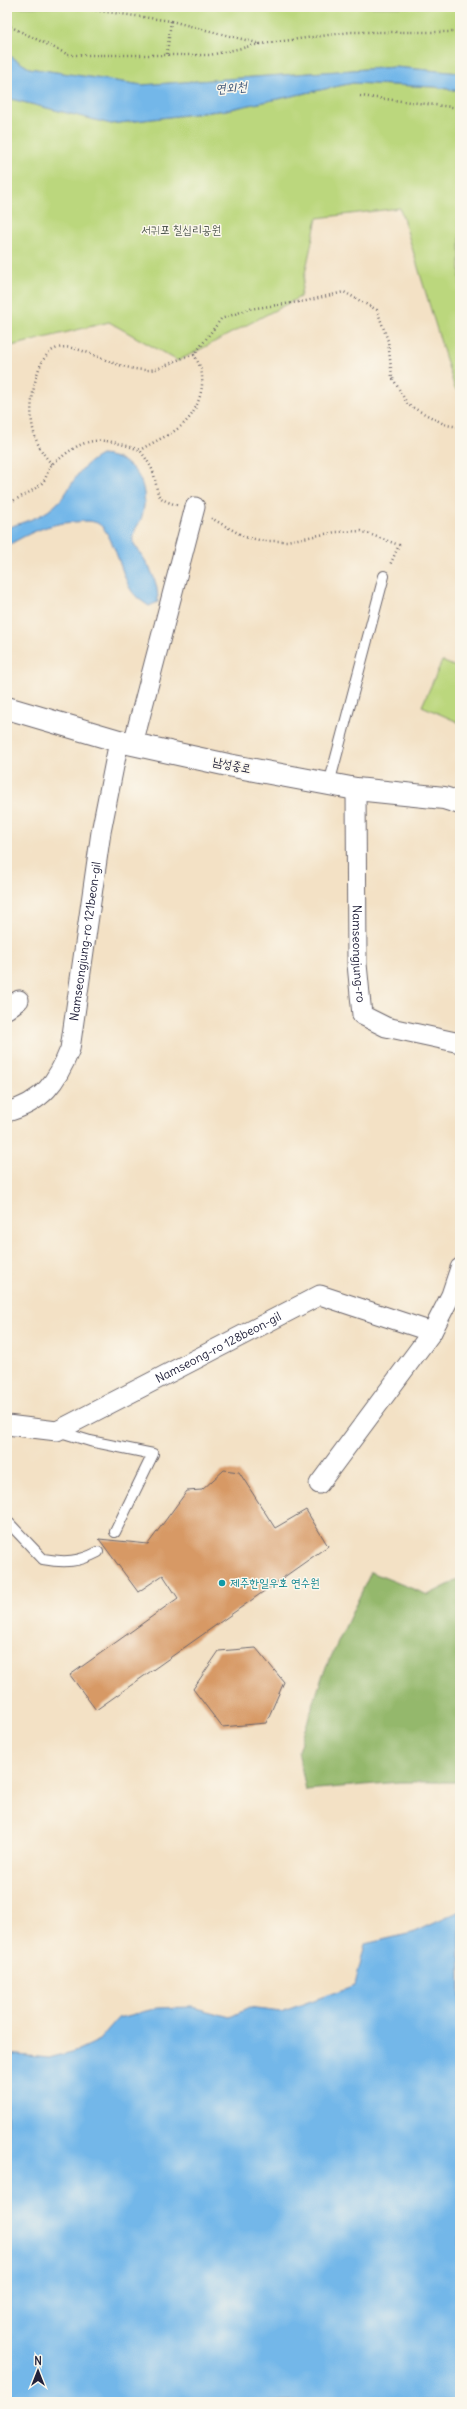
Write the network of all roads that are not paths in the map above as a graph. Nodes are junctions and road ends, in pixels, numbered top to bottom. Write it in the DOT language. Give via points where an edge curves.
graph roads {
  1 [pos="195,507"];
  2 [pos="384,576"];
  3 [pos="7,708"];
  4 [pos="126,742"];
  5 [pos="330,784"];
  6 [pos="356,789"];
  7 [pos="460,803"];
  8 [pos="460,1043"];
  9 [pos="7,1112"];
  10 [pos="460,1268"];
  11 [pos="432,1332"];
  12 [pos="7,1426"];
  13 [pos="57,1431"];
  14 [pos="319,1484"];
  15 [pos="7,1522"];
  16 [pos="115,1532"];
  17 [pos="98,1552"];
  1 -- 4 [label="street, Namseongjung-ro 121beon-gil"];
  2 -- 5 [label="lane"];
  3 -- 4 [label="street, 남성중로"];
  4 -- 5 [label="street, 남성중로"];
  4 -- 9 [label="street, Namseongjung-ro 121beon-gil" via="101,832 70,1049 55,1082 46,1092 35,1101"];
  5 -- 6 [label="street, 남성중로"];
  6 -- 7 [label="street, 남성중로" via="444,798"];
  6 -- 8 [label="street, Namseongjung-ro" via="358,964 362,1015 386,1027"];
  10 -- 11 [label="street" via="451,1295"];
  11 -- 13 [label="street, Namseong-ro 128beon-gil" via="320,1295"];
  11 -- 14 [label="street"];
  12 -- 13 [label="street"];
  13 -- 16 [label="lane" via="90,1441 153,1454"];
  15 -- 17 [label="lane" via="43,1559 72,1562 84,1560"];
}
